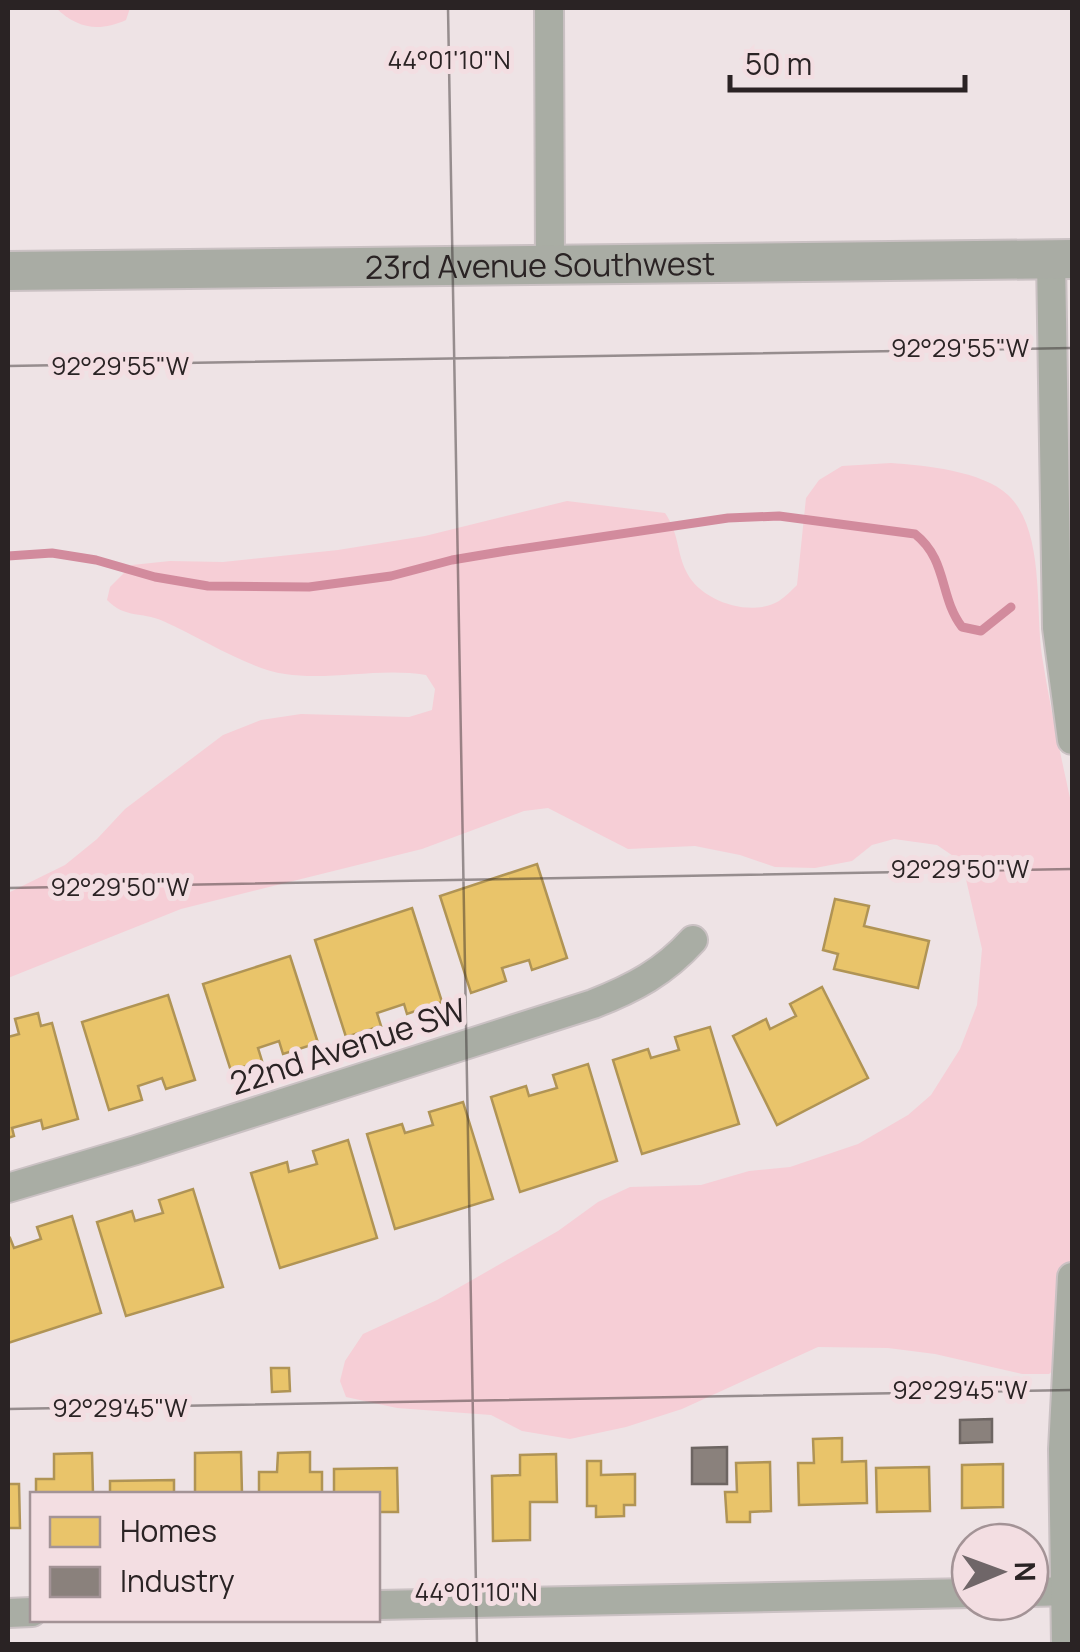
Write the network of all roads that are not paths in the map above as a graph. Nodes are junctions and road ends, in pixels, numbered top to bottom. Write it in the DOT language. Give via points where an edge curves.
graph roads {
  1 [pos="549,8"];
  2 [pos="1062,259"];
  3 [pos="550,264"];
  4 [pos="8,271"];
  5 [pos="1072,740"];
  6 [pos="694,940"];
  7 [pos="8,1188"];
  8 [pos="1072,1277"];
  9 [pos="1069,1591"];
  10 [pos="950,1593"];
  11 [pos="380,1605"];
  12 [pos="1066,1644"];
  1 -- 3 [label="street"];
  2 -- 3 [label="street, 23rd Avenue Southwest"];
  2 -- 5 [label="street" via="1057,628"];
  3 -- 4 [label="street, 23rd Avenue Southwest"];
  6 -- 7 [label="street, 22nd Avenue SW" via="661,972 593,1004"];
  8 -- 9 [label="street" via="1063,1449"];
  9 -- 12 [label="street"];
  10 -- 11 [label="street"];
}
